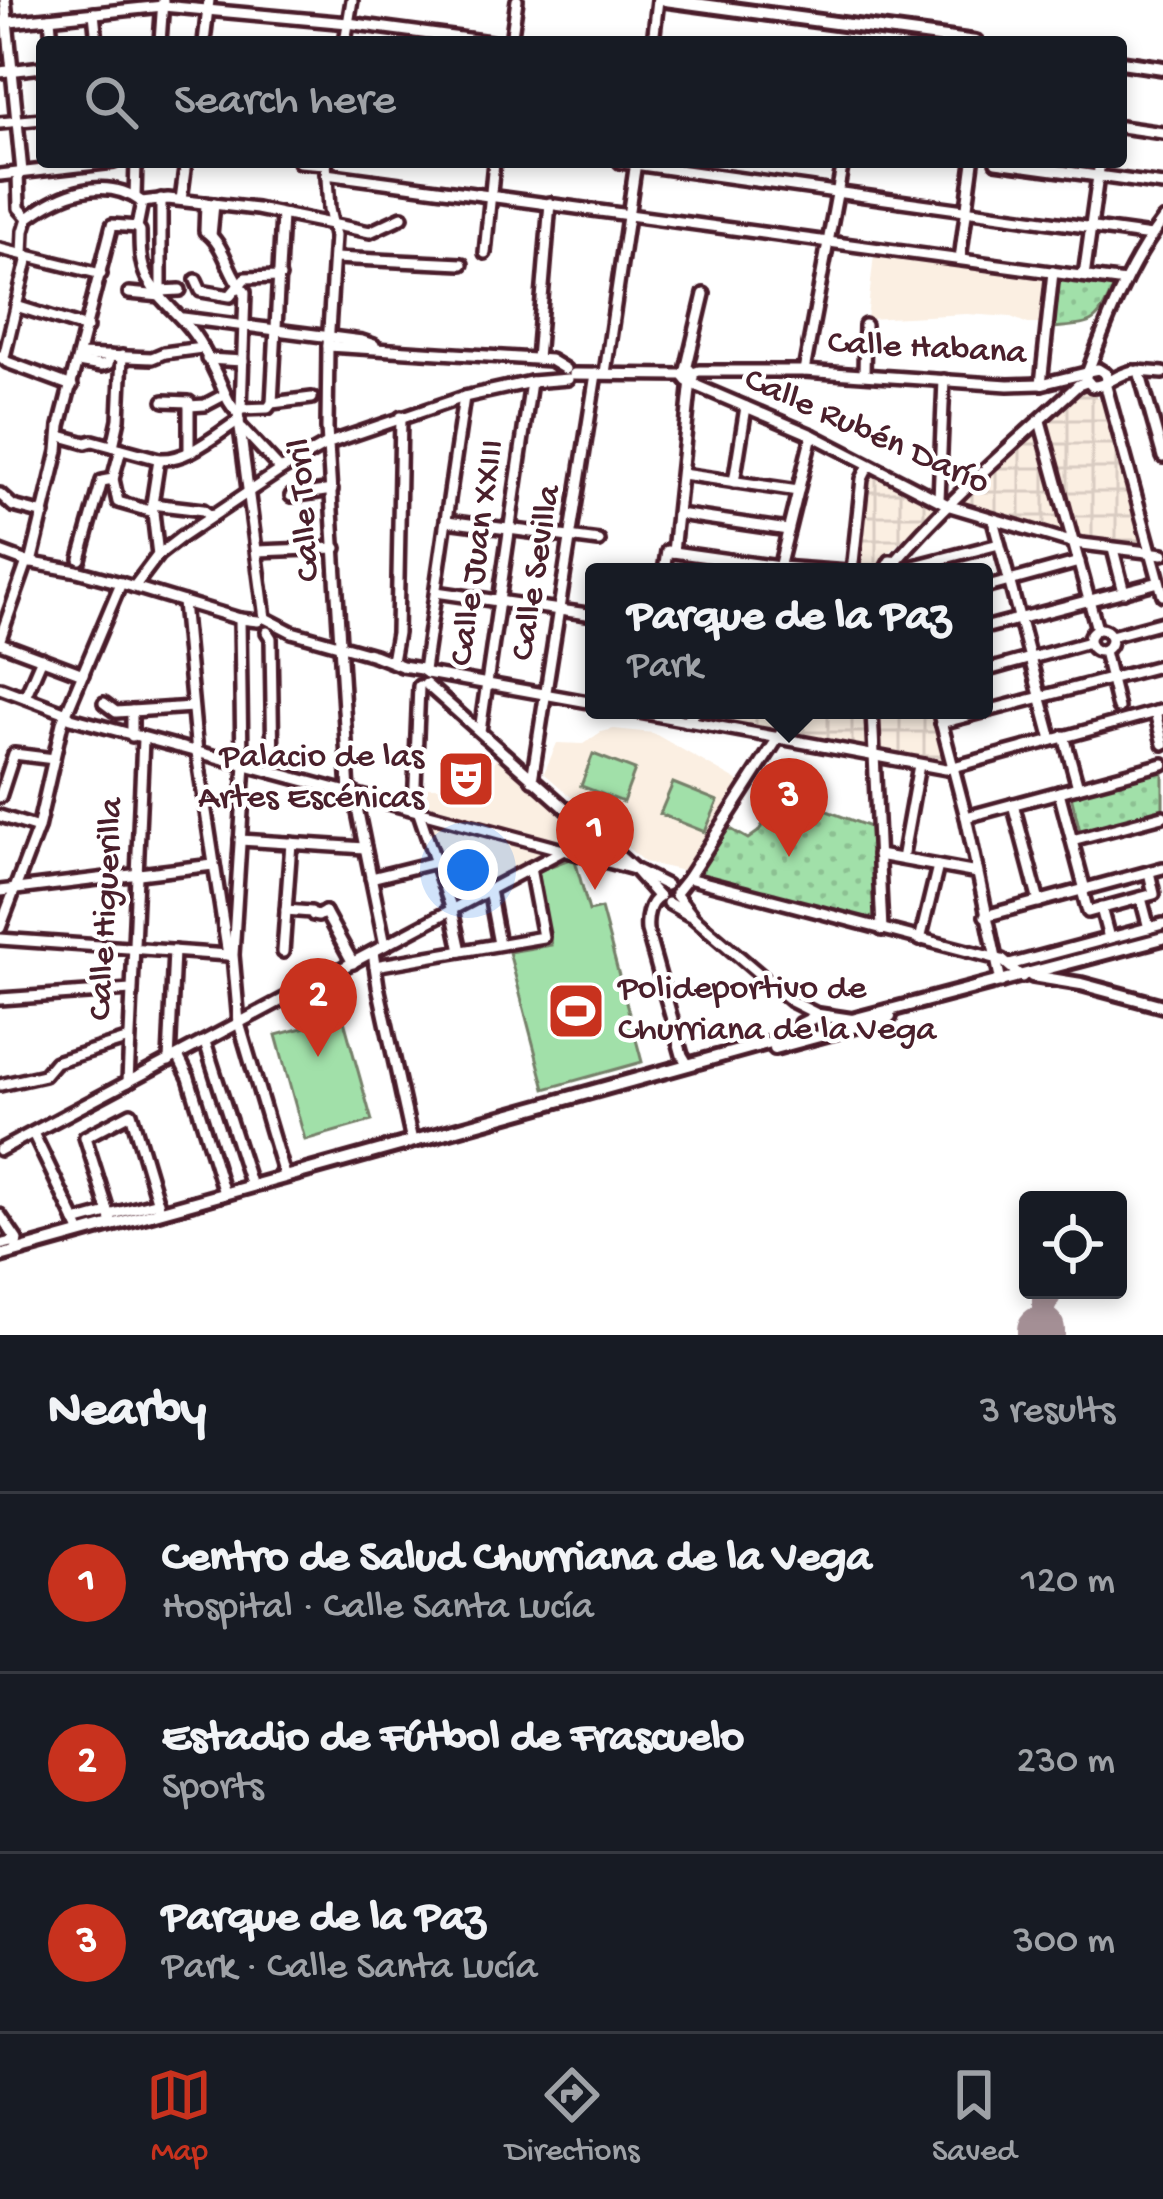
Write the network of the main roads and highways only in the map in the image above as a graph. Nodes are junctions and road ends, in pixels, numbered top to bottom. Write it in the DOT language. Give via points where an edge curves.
graph roads {
  1 [pos="662,0"];
  2 [pos="933,36"];
  3 [pos="1127,63"];
  4 [pos="1163,68"];
  5 [pos="1159,928"];
  6 [pos="1078,961"];
  7 [pos="1058,967"];
  8 [pos="1024,976"];
  9 [pos="1077,981"];
  10 [pos="986,986"];
  11 [pos="1163,1006"];
  12 [pos="828,1024"];
  13 [pos="805,1031"];
  14 [pos="608,1088"];
  15 [pos="267,1180"];
  16 [pos="159,1205"];
  17 [pos="139,1218"];
  18 [pos="14,1241"];
  19 [pos="39,1246"];
  20 [pos="1,1251"];
  1 -- 2 [label="main road"];
  3 -- 4 [label="main road"];
  5 -- 6 [label="main road"];
  6 -- 7 [label="main road"];
  6 -- 9 [label="main road"];
  7 -- 8 [label="main road"];
  7 -- 9 [label="main road"];
  8 -- 9 [label="main road"];
  8 -- 10 [label="main road"];
  9 -- 11 [label="main road"];
  10 -- 12 [label="main road"];
  10 -- 12 [label="main road" via="865,1024"];
  12 -- 13 [label="main road"];
  12 -- 13 [label="main road"];
  13 -- 14 [label="main road"];
  13 -- 14 [label="main road" via="785,1046"];
  14 -- 15 [label="main road"];
  15 -- 16 [label="main road"];
  15 -- 17 [label="main road"];
  16 -- 17 [label="main road"];
  16 -- 18 [label="main road"];
  17 -- 19 [label="main road"];
  18 -- 19 [label="main road"];
  18 -- 20 [label="main road"];
  19 -- 20 [label="main road"];
}
